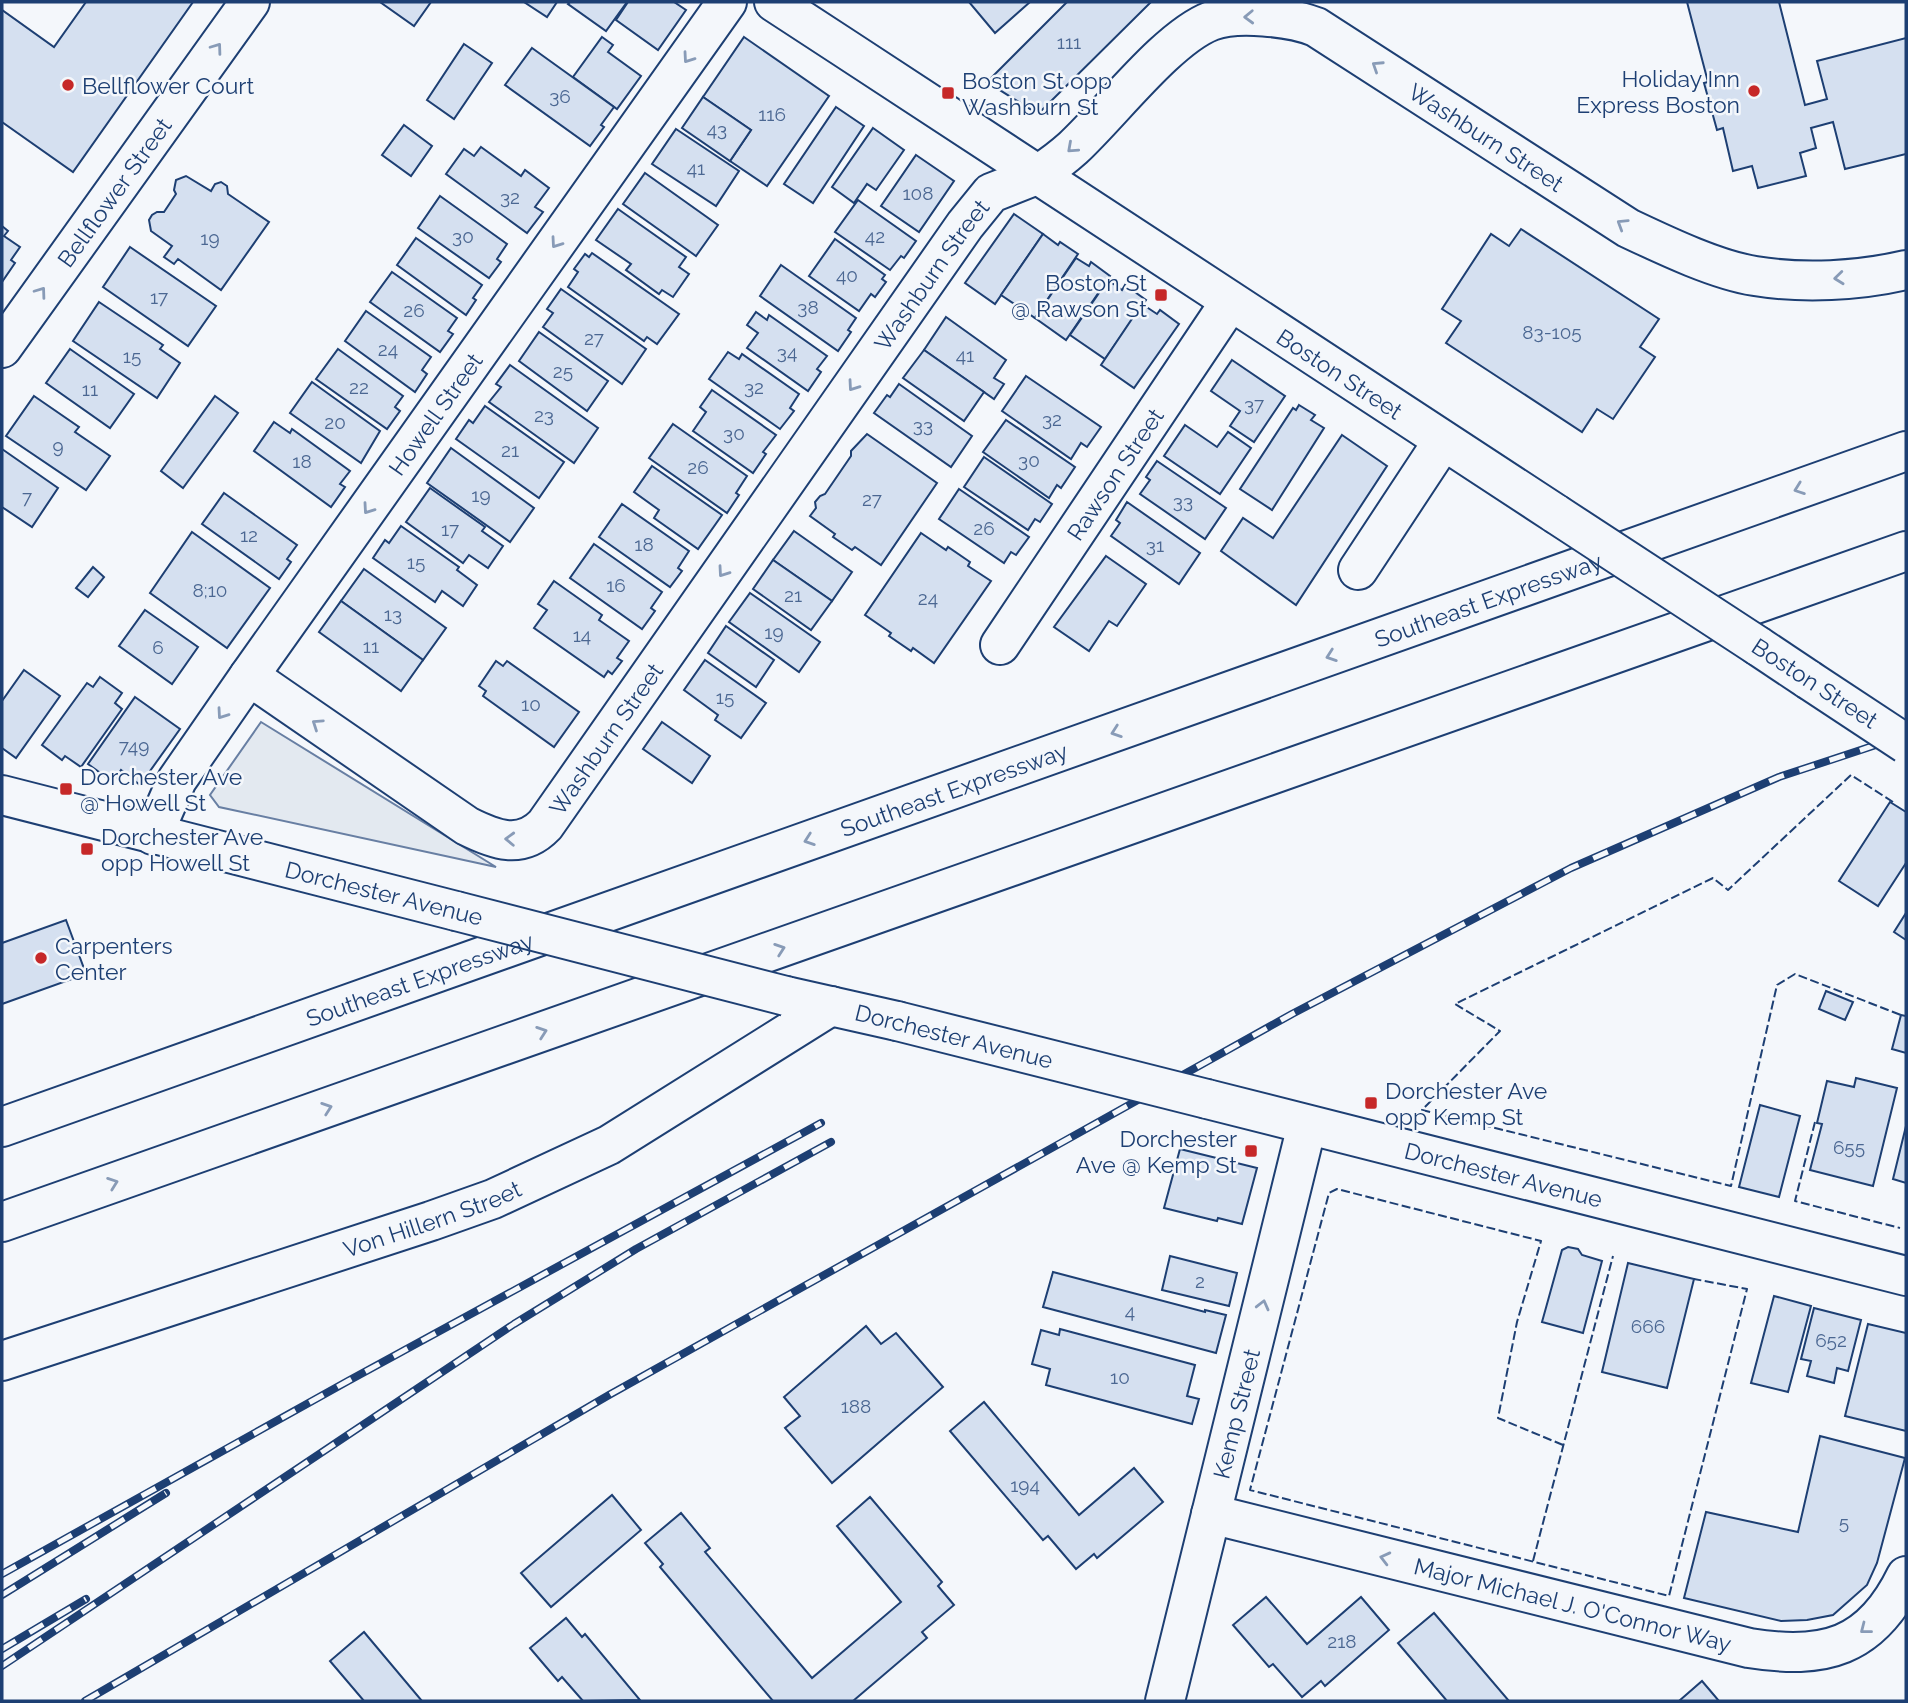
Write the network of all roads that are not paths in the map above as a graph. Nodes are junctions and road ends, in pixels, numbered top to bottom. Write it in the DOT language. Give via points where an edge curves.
graph roads {
  1 [pos="250,2"];
  2 [pos="727,2"];
  3 [pos="774,2"];
  4 [pos="1316,14"];
  5 [pos="1040,174"];
  6 [pos="1906,270"];
  7 [pos="1230,302"];
  8 [pos="2,348"];
  9 [pos="1443,441"];
  10 [pos="1906,451"];
  11 [pos="1906,551"];
  12 [pos="1358,570"];
  13 [pos="1000,645"];
  14 [pos="249,676"];
  15 [pos="1906,744"];
  16 [pos="2,795"];
  17 [pos="153,835"];
  18 [pos="831,1006"];
  19 [pos="1307,1125"];
  20 [pos="2,1127"];
  21 [pos="2,1222"];
  22 [pos="1906,1276"];
  23 [pos="2,1361"];
  24 [pos="1211,1514"];
  25 [pos="1906,1576"];
  26 [pos="1165,1701"];
  8 -- 1 [label="main road, Bellflower Street, one-way"];
  2 -- 14 [label="main road, Howell Street, one-way"];
  3 -- 5 [label="main road, Boston Street"];
  4 -- 5 [label="main road, Washburn Street, one-way" via="1212,21 1198,28"];
  6 -- 4 [label="main road, Washburn Street, one-way" via="1810,282 1753,276 1665,246 1628,228"];
  5 -- 7 [label="main road, Boston Street"];
  5 -- 14 [label="main road, Washburn Street, one-way" via="991,193 965,225 535,836 507,841 467,826"];
  7 -- 9 [label="main road, Boston Street"];
  7 -- 13 [label="main road, Rawson Street"];
  9 -- 12 [label="main road"];
  9 -- 15 [label="main road, Boston Street, bridge"];
  10 -- 20 [label="main road, Southeast Expressway, one-way"];
  21 -- 11 [label="main road, one-way"];
  14 -- 17 [label="main road, Howell Street, one-way" via="177,780"];
  16 -- 17 [label="main road, Dorchester Avenue"];
  17 -- 18 [label="main road, Dorchester Avenue, bridge"];
  18 -- 19 [label="main road, Dorchester Avenue, bridge"];
  18 -- 23 [label="main road, Von Hillern Street" via="609,1145 493,1199"];
  19 -- 22 [label="main road, Dorchester Avenue"];
  24 -- 19 [label="main road, Kemp Street, one-way"];
  25 -- 24 [label="main road, Major Michael J. O'Connor Way, one-way" via="1885,1611 1854,1638 1825,1650 1769,1651"];
  24 -- 26 [label="main road, Kemp Street"];
}
